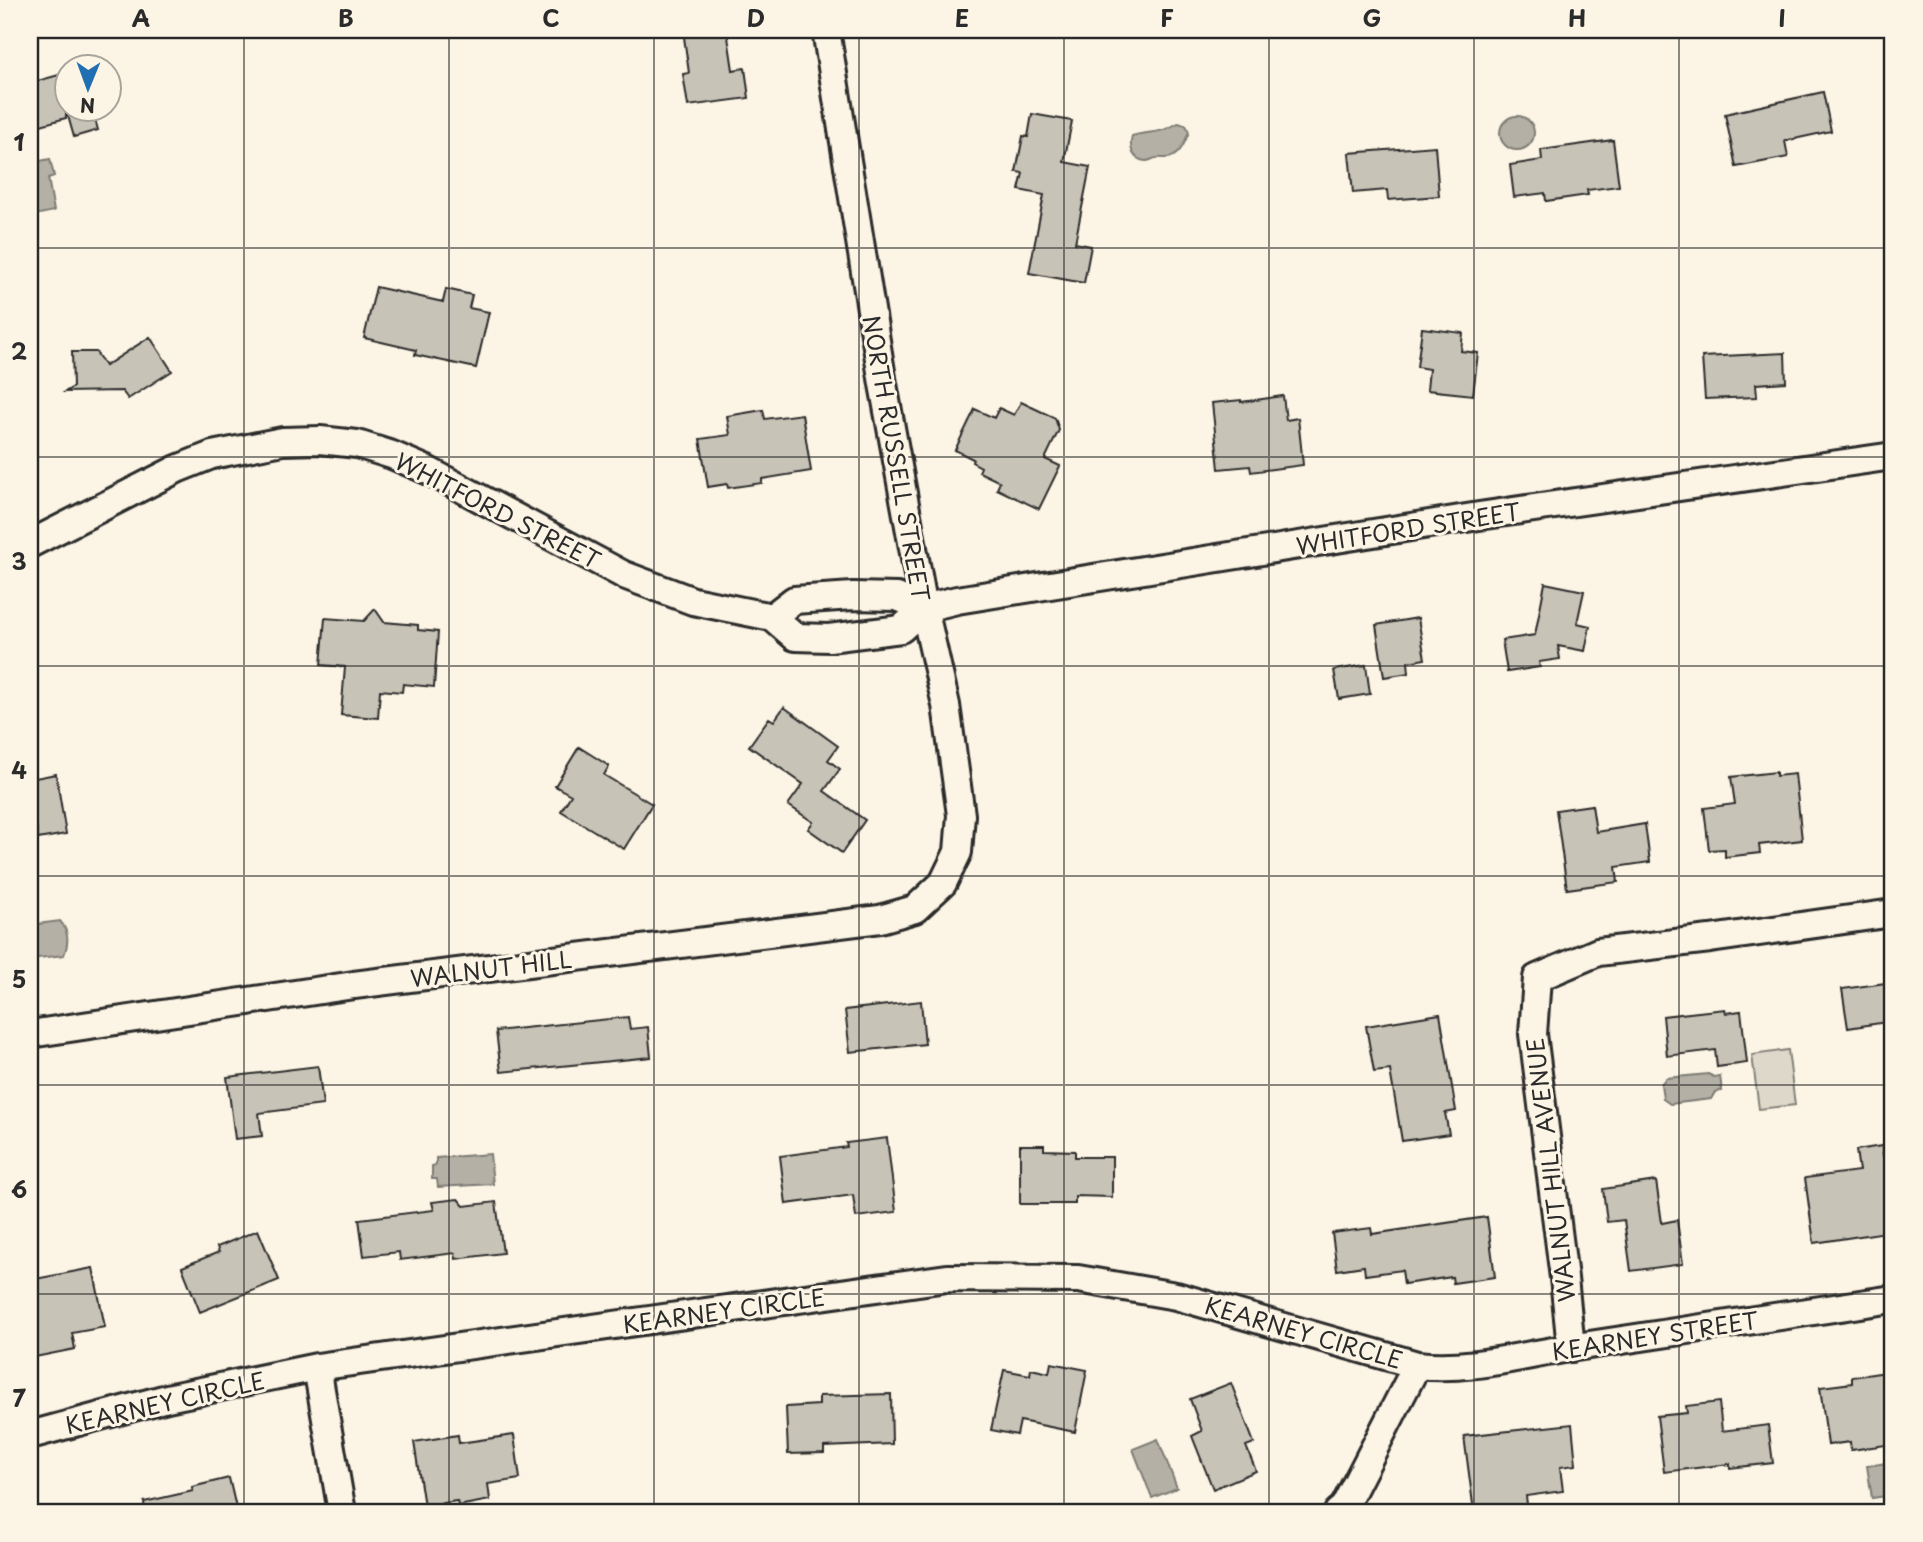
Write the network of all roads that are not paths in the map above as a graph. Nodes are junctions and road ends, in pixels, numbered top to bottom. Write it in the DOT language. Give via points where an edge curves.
graph roads {
  1 [pos="827,30"];
  2 [pos="1893,456"];
  3 [pos="30,544"];
  4 [pos="924,608"];
  5 [pos="772,617"];
  6 [pos="943,883"];
  7 [pos="1893,913"];
  8 [pos="30,1034"];
  9 [pos="1893,1299"];
  10 [pos="1571,1348"];
  11 [pos="1418,1365"];
  12 [pos="317,1367"];
  13 [pos="30,1435"];
  14 [pos="1344,1511"];
  15 [pos="342,1512"];
  1 -- 4 [label="street, NORTH RUSSELL STREET"];
  2 -- 4 [label="street, WHITFORD STREET" via="1454,520"];
  3 -- 5 [label="street, WHITFORD STREET" via="212,455 283,441 320,440 357,444 426,470 624,575 693,601"];
  4 -- 5 [label="street" via="897,597 818,598 794,600"];
  4 -- 5 [label="street, WHITFORD STREET" via="901,629 830,638 795,637"];
  4 -- 6 [label="street, NORTH RUSSELL STREET" via="946,705 961,815 958,852"];
  6 -- 8 [label="street, WALNUT HILL" via="915,909 880,919 354,985"];
  7 -- 10 [label="street, WALNUT HILL AVENUE" via="1598,952 1537,978 1532,1034"];
  9 -- 10 [label="street, KEARNEY STREET"];
  10 -- 11 [label="street, KEARNEY STREET" via="1471,1366"];
  11 -- 12 [label="street, KEARNEY CIRCLE" via="1176,1296 1078,1279 947,1278"];
  11 -- 14 [label="street"];
  12 -- 13 [label="street, KEARNEY CIRCLE" via="167,1398"];
  12 -- 15 [label="street"];
}
